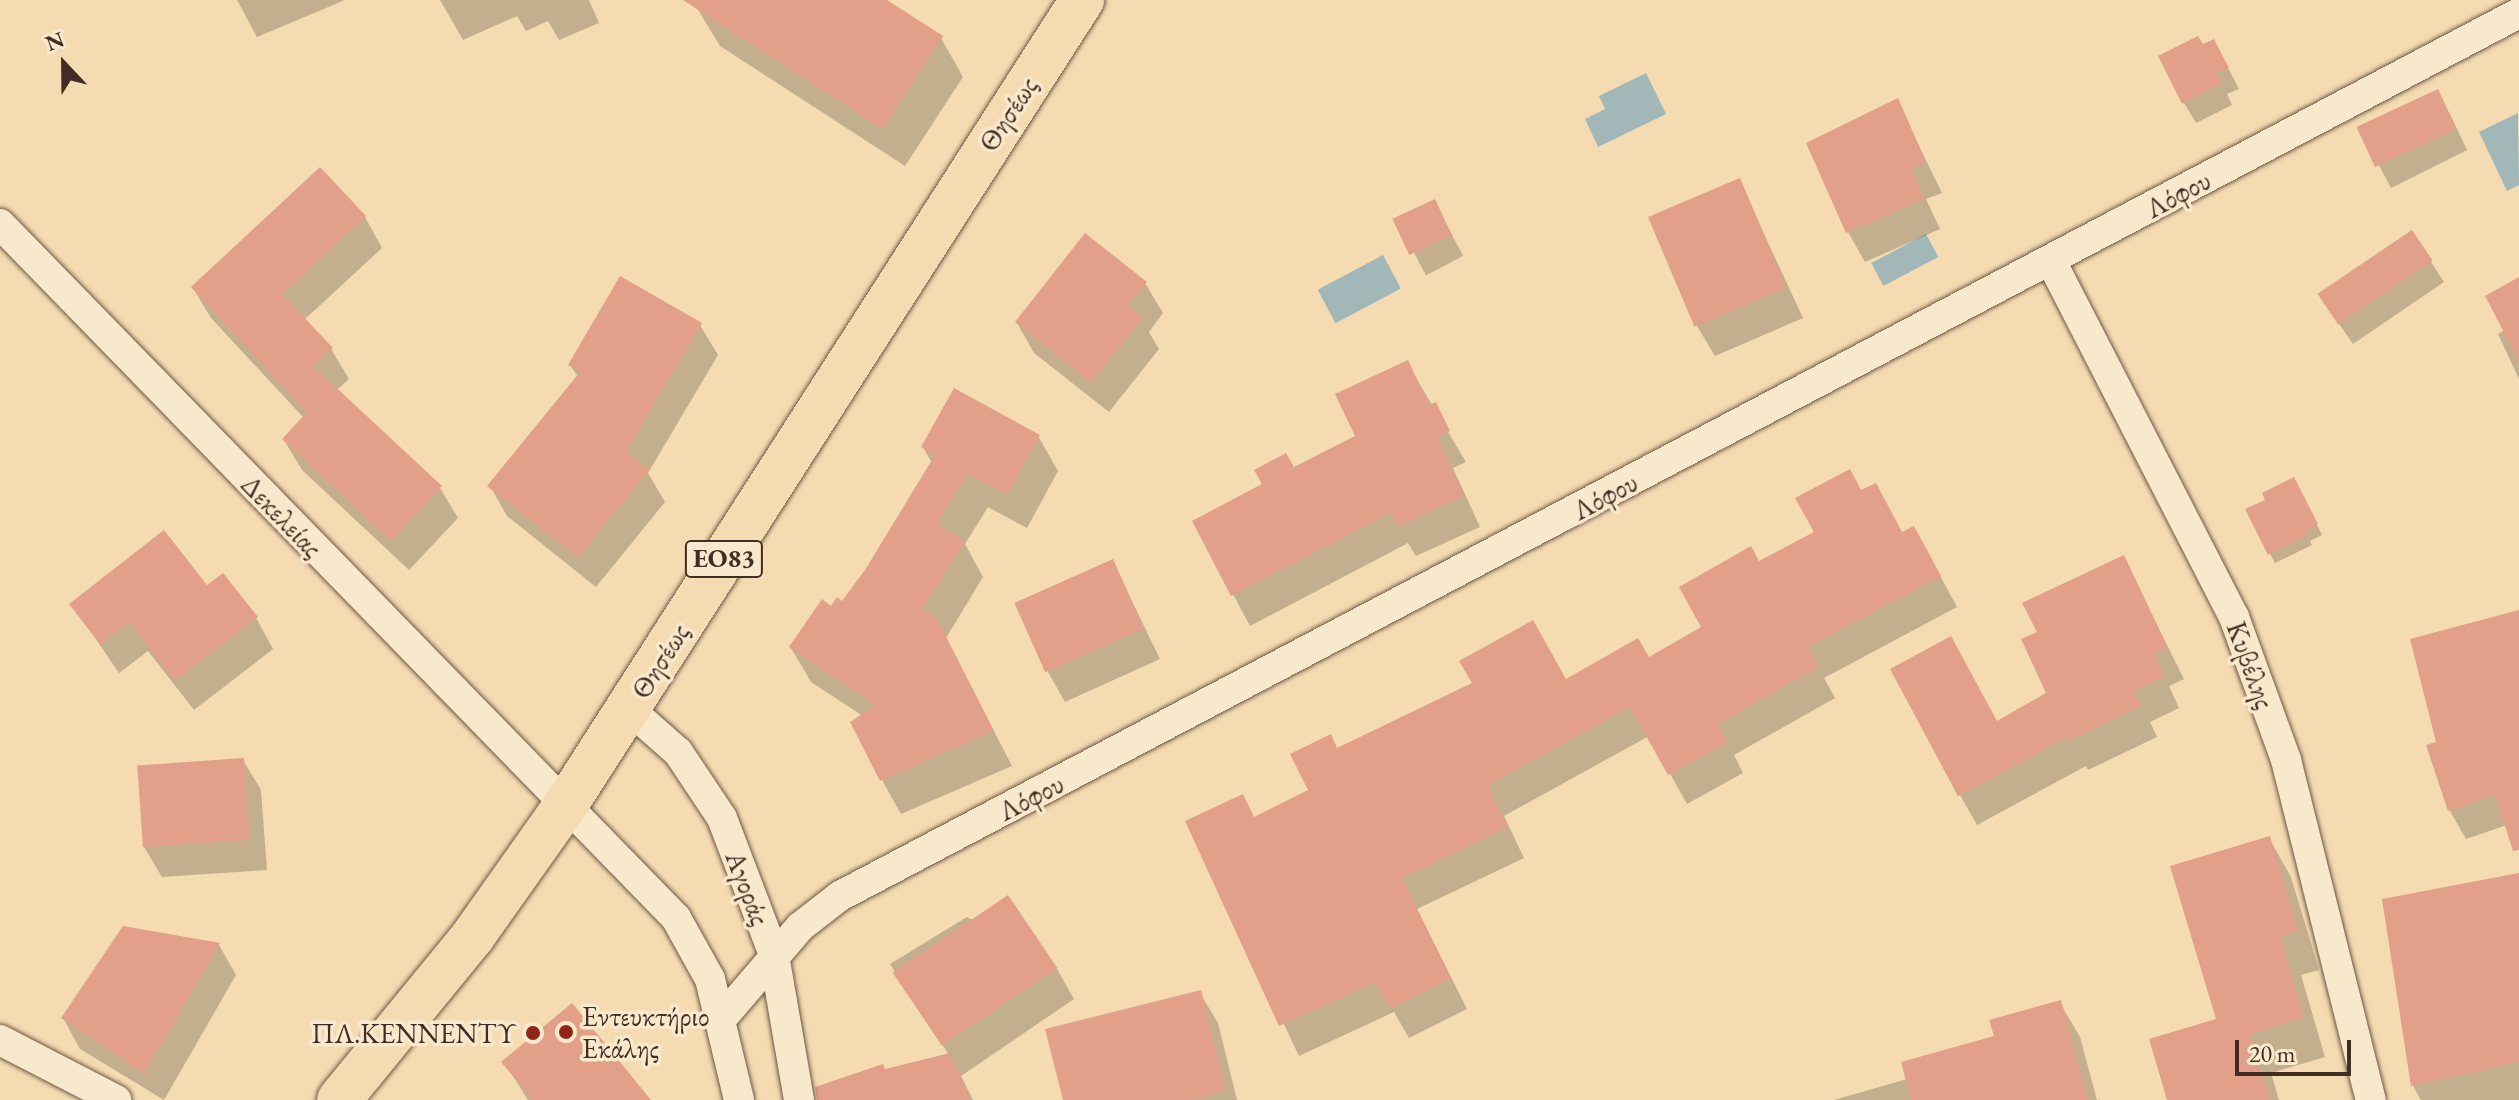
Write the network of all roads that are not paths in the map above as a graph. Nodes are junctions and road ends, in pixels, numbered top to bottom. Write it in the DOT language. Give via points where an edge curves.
graph roads {
  1 [pos="1082,0"];
  2 [pos="2519,13"];
  3 [pos="0,224"];
  4 [pos="2051,261"];
  5 [pos="629,709"];
  6 [pos="565,806"];
  7 [pos="774,955"];
  8 [pos="722,1018"];
  9 [pos="0,1040"];
  10 [pos="116,1100"];
  11 [pos="339,1100"];
  12 [pos="739,1100"];
  13 [pos="799,1100"];
  14 [pos="2371,1100"];
  1 -- 5 [label="main road, Θησέως / ΕΟ83"];
  2 -- 4 [label="street, Λόφου"];
  3 -- 6 [label="street, Δεκελείας"];
  4 -- 7 [label="street, Λόφου" via="840,896"];
  4 -- 14 [label="street, Κυβέλης" via="2234,617 2286,760"];
  5 -- 6 [label="main road, Θησέως / ΕΟ83"];
  5 -- 7 [label="street, Αγοράς" via="678,752 722,818"];
  6 -- 8 [label="street" via="676,918 703,963"];
  6 -- 11 [label="main road, Θησέως / ΕΟ83" via="473,936"];
  7 -- 8 [label="street, Λόφου"];
  7 -- 13 [label="street, Αγοράς"];
  8 -- 12 [label="street"];
  9 -- 10 [label="street"];
}
